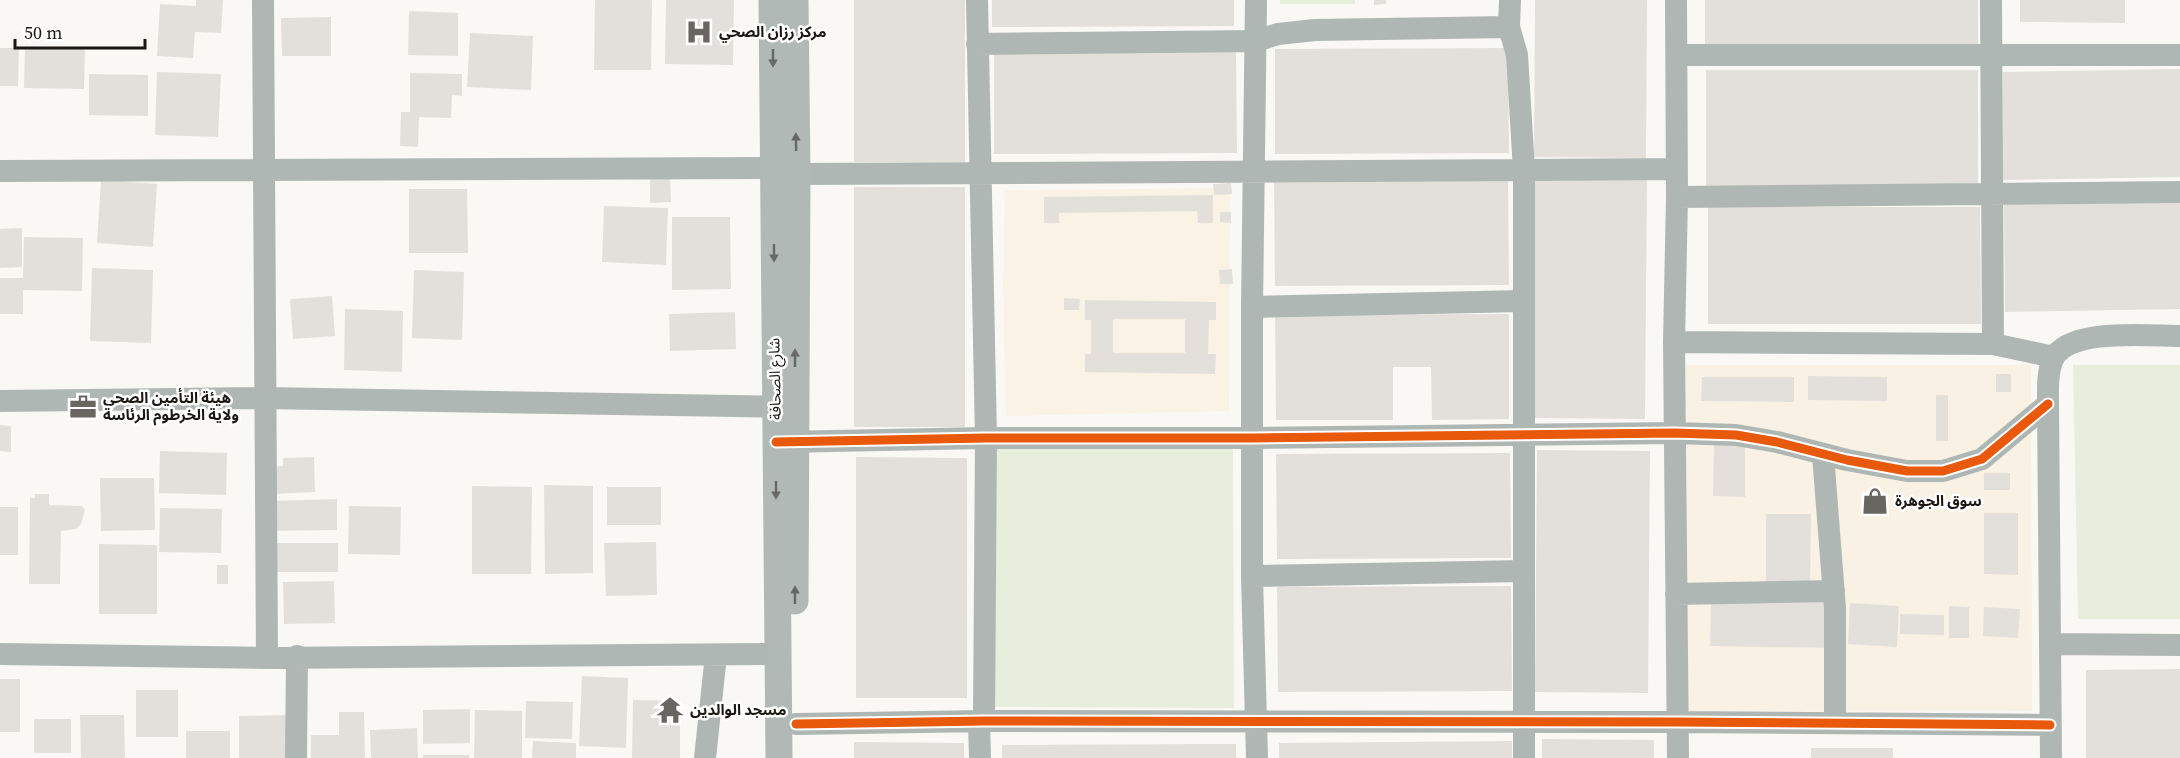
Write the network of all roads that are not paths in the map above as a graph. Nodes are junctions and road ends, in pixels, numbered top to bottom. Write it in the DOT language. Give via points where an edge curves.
graph roads {
  1 [pos="262,0"];
  2 [pos="772,0"];
  3 [pos="795,0"];
  4 [pos="977,0"];
  5 [pos="1256,0"];
  6 [pos="1510,0"];
  7 [pos="1676,0"];
  8 [pos="1991,0"];
  9 [pos="1509,27"];
  10 [pos="1256,41"];
  11 [pos="977,44"];
  12 [pos="1991,54"];
  13 [pos="1677,55"];
  14 [pos="2180,55"];
  15 [pos="263,169"];
  16 [pos="1676,169"];
  17 [pos="1524,170"];
  18 [pos="0,171"];
  19 [pos="785,171"];
  20 [pos="979,173"];
  21 [pos="1254,173"];
  22 [pos="2180,192"];
  23 [pos="1991,195"];
  24 [pos="1677,197"];
  25 [pos="1523,301"];
  26 [pos="1252,307"];
  27 [pos="2180,336"];
  28 [pos="1674,342"];
  29 [pos="1993,344"];
  30 [pos="2054,357"];
  31 [pos="264,398"];
  32 [pos="0,401"];
  33 [pos="2048,404"];
  34 [pos="785,407"];
  35 [pos="1675,433"];
  36 [pos="1523,435"];
  37 [pos="986,438"];
  38 [pos="1252,438"];
  39 [pos="786,441"];
  40 [pos="1823,454"];
  41 [pos="1524,571"];
  42 [pos="1252,576"];
  43 [pos="1834,591"];
  44 [pos="1676,594"];
  45 [pos="2050,644"];
  46 [pos="2180,645"];
  47 [pos="0,654"];
  48 [pos="777,654"];
  49 [pos="717,655"];
  50 [pos="297,656"];
  51 [pos="267,658"];
  52 [pos="982,721"];
  53 [pos="1524,722"];
  54 [pos="1677,722"];
  55 [pos="1256,723"];
  56 [pos="1835,723"];
  57 [pos="796,724"];
  58 [pos="2050,725"];
  59 [pos="296,758"];
  60 [pos="705,758"];
  61 [pos="779,758"];
  62 [pos="796,758"];
  63 [pos="980,758"];
  64 [pos="1257,758"];
  65 [pos="1524,758"];
  66 [pos="1678,758"];
  67 [pos="2050,758"];
  1 -- 15 [label="street"];
  2 -- 19 [label="main road, شارع الصحافة, one-way"];
  19 -- 3 [label="main road, شارع الصحافة, one-way"];
  4 -- 11 [label="street"];
  5 -- 10 [label="street"];
  6 -- 9 [label="street"];
  7 -- 13 [label="street"];
  8 -- 12 [label="street"];
  9 -- 10 [label="street" via="1315,30"];
  9 -- 17 [label="street" via="1517,55"];
  10 -- 11 [label="street"];
  10 -- 21 [label="street"];
  11 -- 20 [label="street"];
  12 -- 13 [label="street"];
  12 -- 14 [label="street"];
  12 -- 23 [label="street"];
  13 -- 16 [label="street"];
  15 -- 18 [label="street"];
  15 -- 19 [label="street"];
  15 -- 31 [label="street"];
  16 -- 17 [label="street"];
  16 -- 24 [label="street"];
  17 -- 21 [label="street"];
  17 -- 25 [label="street"];
  19 -- 20 [label="street"];
  19 -- 34 [label="main road, شارع الصحافة"];
  20 -- 21 [label="street"];
  20 -- 37 [label="street"];
  21 -- 26 [label="street"];
  22 -- 23 [label="street"];
  23 -- 24 [label="street"];
  23 -- 29 [label="street"];
  24 -- 28 [label="street"];
  25 -- 26 [label="street"];
  25 -- 36 [label="street"];
  26 -- 38 [label="street"];
  27 -- 30 [label="street" via="2092,337 2067,345"];
  28 -- 29 [label="street"];
  28 -- 35 [label="street"];
  29 -- 30 [label="street"];
  30 -- 33 [label="street"];
  31 -- 32 [label="street"];
  31 -- 34 [label="street"];
  31 -- 51 [label="street"];
  33 -- 40 [label="street" via="1982,459 1943,471 1907,471"];
  33 -- 45 [label="street"];
  34 -- 39 [label="main road, شارع الصحافة"];
  35 -- 36 [label="street"];
  35 -- 40 [label="street" via="1736,435"];
  35 -- 44 [label="street"];
  36 -- 38 [label="street"];
  36 -- 41 [label="street"];
  37 -- 38 [label="street"];
  37 -- 39 [label="street"];
  37 -- 52 [label="street"];
  38 -- 42 [label="street"];
  39 -- 48 [label="main road, شارع الصحافة, one-way"];
  57 -- 39 [label="main road, شارع الصحافة, one-way"];
  40 -- 43 [label="street"];
  41 -- 42 [label="street"];
  41 -- 53 [label="street"];
  42 -- 55 [label="street"];
  43 -- 44 [label="street"];
  43 -- 56 [label="street"];
  44 -- 54 [label="street"];
  45 -- 46 [label="street"];
  45 -- 58 [label="street"];
  47 -- 51 [label="street"];
  48 -- 49 [label="street"];
  48 -- 61 [label="main road, شارع الصحافة"];
  49 -- 50 [label="street"];
  49 -- 60 [label="street"];
  50 -- 51 [label="street"];
  50 -- 59 [label="street"];
  52 -- 55 [label="street"];
  52 -- 57 [label="street"];
  52 -- 63 [label="street"];
  53 -- 54 [label="street"];
  53 -- 55 [label="street"];
  53 -- 65 [label="street"];
  54 -- 56 [label="street"];
  54 -- 66 [label="street"];
  55 -- 64 [label="street"];
  56 -- 58 [label="street"];
  57 -- 62 [label="main road, شارع الصحافة"];
  58 -- 67 [label="street"];
}
